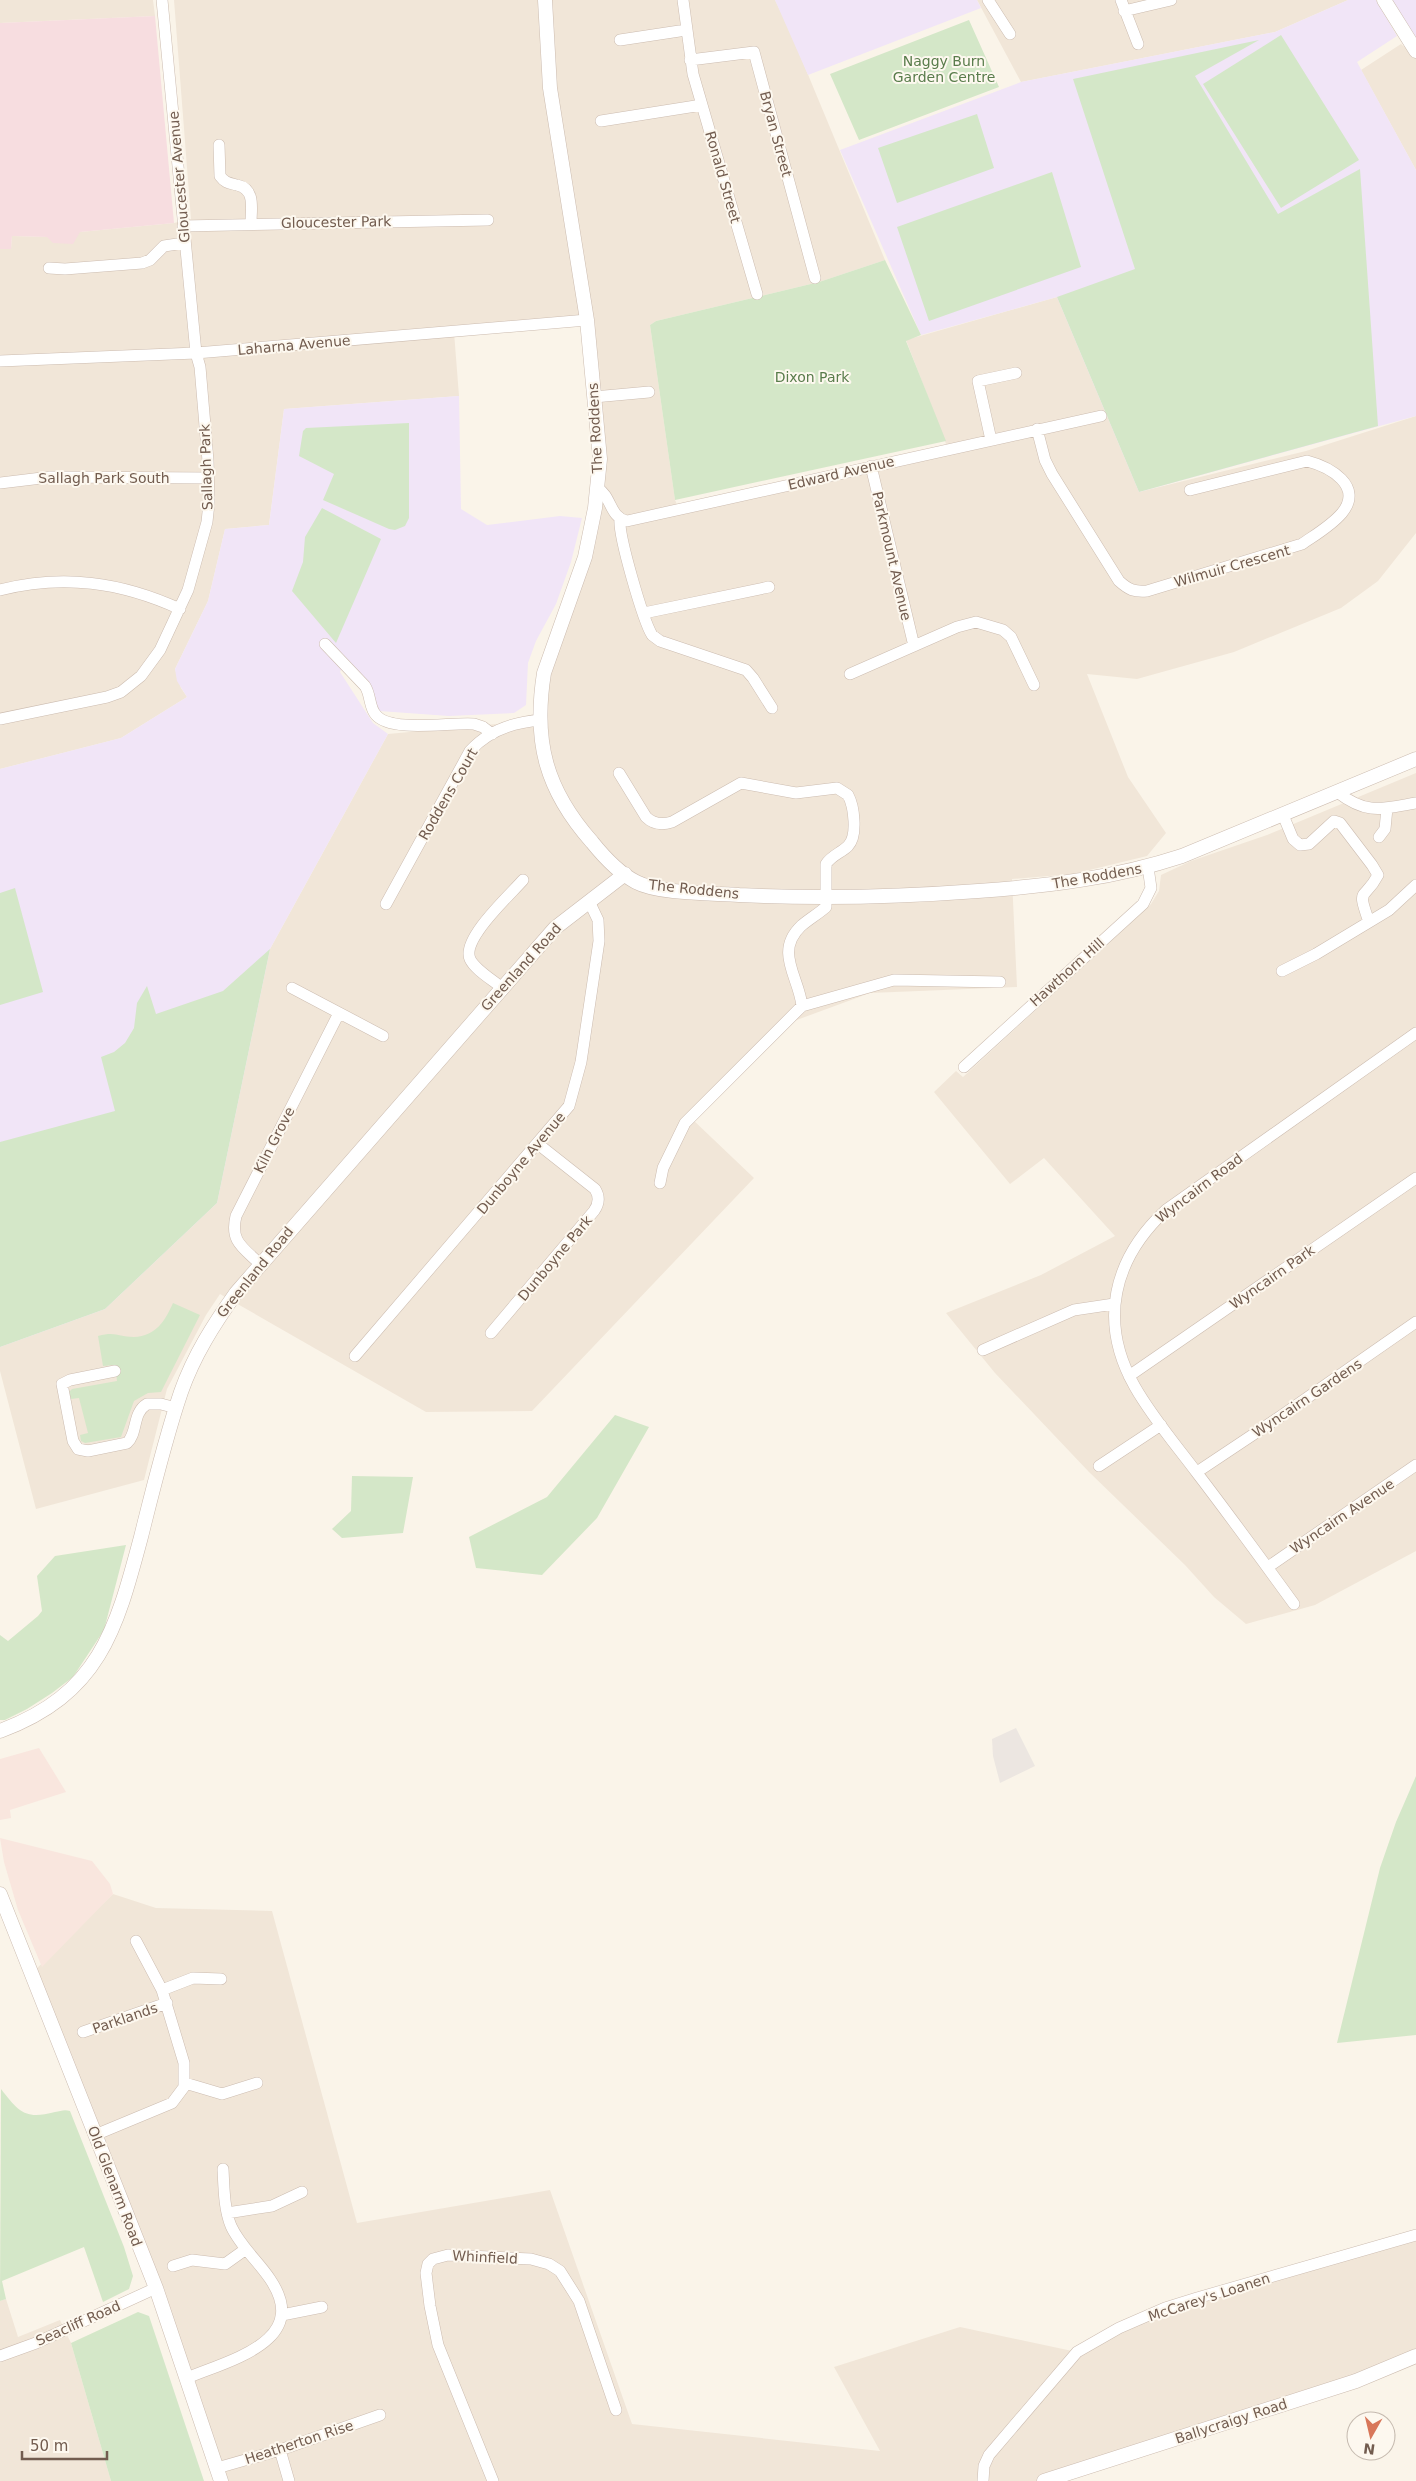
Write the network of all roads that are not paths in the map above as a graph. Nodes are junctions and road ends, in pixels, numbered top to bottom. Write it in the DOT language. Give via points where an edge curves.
graph roads {
  1 [pos="162,0"];
  2 [pos="545,0"];
  3 [pos="683,0"];
  4 [pos="988,0"];
  5 [pos="1120,0"];
  6 [pos="1171,0"];
  7 [pos="1384,0"];
  8 [pos="1124,11"];
  9 [pos="686,30"];
  10 [pos="1010,34"];
  11 [pos="620,40"];
  12 [pos="1138,44"];
  13 [pos="1416,51"];
  14 [pos="690,60"];
  15 [pos="702,105"];
  16 [pos="601,121"];
  17 [pos="220,145"];
  18 [pos="488,220"];
  19 [pos="251,223"];
  20 [pos="184,226"];
  21 [pos="184,243"];
  22 [pos="49,268"];
  23 [pos="815,278"];
  24 [pos="756,294"];
  25 [pos="587,320"];
  26 [pos="196,353"];
  27 [pos="0,361"];
  28 [pos="1016,373"];
  29 [pos="649,392"];
  30 [pos="594,396"];
  31 [pos="1100,416"];
  32 [pos="1037,429"];
  33 [pos="991,440"];
  34 [pos="871,466"];
  35 [pos="208,478"];
  36 [pos="0,483"];
  37 [pos="597,488"];
  38 [pos="1190,490"];
  39 [pos="620,519"];
  40 [pos="769,587"];
  41 [pos="0,590"];
  42 [pos="180,609"];
  43 [pos="644,613"];
  44 [pos="325,644"];
  45 [pos="914,646"];
  46 [pos="850,674"];
  47 [pos="1034,685"];
  48 [pos="772,708"];
  49 [pos="0,719"];
  50 [pos="541,720"];
  51 [pos="492,734"];
  52 [pos="1416,759"];
  53 [pos="619,773"];
  54 [pos="1337,792"];
  55 [pos="1416,803"];
  56 [pos="1387,808"];
  57 [pos="1283,815"];
  58 [pos="1379,837"];
  59 [pos="1148,868"];
  60 [pos="625,874"];
  61 [pos="524,880"];
  62 [pos="1416,885"];
  63 [pos="825,898"];
  64 [pos="589,901"];
  65 [pos="386,904"];
  66 [pos="1369,922"];
  67 [pos="1285,966"];
  68 [pos="1000,982"];
  69 [pos="292,988"];
  70 [pos="502,988"];
  71 [pos="802,1006"];
  72 [pos="339,1013"];
  73 [pos="1416,1033"];
  74 [pos="383,1036"];
  75 [pos="964,1067"];
  76 [pos="538,1144"];
  77 [pos="1416,1178"];
  78 [pos="660,1183"];
  79 [pos="259,1263"];
  80 [pos="1114,1304"];
  81 [pos="1416,1322"];
  82 [pos="491,1333"];
  83 [pos="984,1350"];
  84 [pos="355,1356"];
  85 [pos="115,1371"];
  86 [pos="1129,1376"];
  87 [pos="176,1408"];
  88 [pos="1161,1425"];
  89 [pos="1416,1465"];
  90 [pos="1098,1466"];
  91 [pos="1197,1472"];
  92 [pos="1268,1567"];
  93 [pos="1294,1604"];
  94 [pos="0,1731"];
  95 [pos="0,1894"];
  96 [pos="136,1941"];
  97 [pos="222,1979"];
  98 [pos="162,1990"];
  99 [pos="167,2003"];
  100 [pos="83,2032"];
  101 [pos="185,2083"];
  102 [pos="257,2083"];
  103 [pos="95,2135"];
  104 [pos="223,2169"];
  105 [pos="302,2192"];
  106 [pos="227,2213"];
  107 [pos="1416,2235"];
  108 [pos="246,2249"];
  109 [pos="173,2266"];
  110 [pos="156,2288"];
  111 [pos="322,2307"];
  112 [pos="282,2315"];
  113 [pos="0,2356"];
  114 [pos="1416,2356"];
  115 [pos="187,2378"];
  116 [pos="616,2410"];
  117 [pos="380,2415"];
  118 [pos="280,2450"];
  119 [pos="219,2474"];
  120 [pos="289,2481"];
  121 [pos="493,2481"];
  122 [pos="983,2481"];
  123 [pos="1044,2481"];
  1 -- 20 [label="street, Gloucester Avenue"];
  2 -- 25 [label="street, The Roddens" via="550,88"];
  3 -- 9 [label="street, Ronald Street"];
  4 -- 10 [label="street"];
  5 -- 8 [label="street"];
  6 -- 8 [label="street"];
  7 -- 13 [label="street"];
  8 -- 12 [label="street"];
  9 -- 11 [label="street"];
  9 -- 14 [label="street, Ronald Street"];
  14 -- 15 [label="street, Ronald Street"];
  14 -- 23 [label="street, Bryan Street" via="754,52"];
  15 -- 16 [label="street"];
  15 -- 24 [label="street, Ronald Street"];
  17 -- 19 [label="street" via="219,175 226,182 248,191"];
  18 -- 19 [label="street, Gloucester Park"];
  19 -- 20 [label="street, Gloucester Park"];
  20 -- 21 [label="street, Gloucester Avenue"];
  21 -- 22 [label="street" via="164,246 152,259 142,263"];
  21 -- 26 [label="street, Gloucester Avenue"];
  25 -- 26 [label="street, Laharna Avenue"];
  25 -- 30 [label="street, The Roddens"];
  26 -- 27 [label="street, Laharna Avenue"];
  26 -- 35 [label="street, Sallagh Park" via="200,368"];
  28 -- 33 [label="street" via="978,381"];
  29 -- 30 [label="street"];
  30 -- 37 [label="street, The Roddens" via="600,459"];
  31 -- 32 [label="street, Edward Avenue"];
  32 -- 33 [label="street, Edward Avenue"];
  32 -- 38 [label="street, Wilmuir Crescent" via="1052,474 1119,581 1135,592 1302,544 1342,514 1350,492 1342,478 1322,465 1307,461"];
  33 -- 34 [label="street, Edward Avenue"];
  34 -- 39 [label="street, Edward Avenue" via="650,516"];
  34 -- 45 [label="street, Parkmount Avenue"];
  35 -- 36 [label="street, Sallagh Park South" via="50,476"];
  35 -- 42 [label="street, Sallagh Park" via="205,528"];
  37 -- 39 [label="street" via="604,492"];
  37 -- 50 [label="street, The Roddens" via="585,557 544,673"];
  39 -- 43 [label="street" via="620,531"];
  40 -- 43 [label="street"];
  41 -- 42 [label="street" via="48,581 83,581 138,592"];
  42 -- 49 [label="street, Sallagh Park" via="160,650 128,688 107,697"];
  43 -- 48 [label="street" via="648,629 660,641 746,670"];
  44 -- 51 [label="street" via="365,686 373,711 379,718 401,724 474,724"];
  45 -- 46 [label="street"];
  45 -- 47 [label="street" via="968,623 990,624 1011,637"];
  50 -- 51 [label="street, Roddens Court" via="520,723"];
  50 -- 60 [label="street, The Roddens" via="547,768 562,803 597,848"];
  51 -- 65 [label="street, Roddens Court" via="481,740 467,756"];
  52 -- 54 [label="street, The Roddens"];
  53 -- 63 [label="street" via="646,817 651,822 662,824 672,822 741,783 796,794 833,788 843,790 851,801 853,834 848,846 826,864"];
  54 -- 56 [label="street" via="1353,804 1369,809"];
  54 -- 57 [label="street, The Roddens"];
  55 -- 56 [label="street"];
  56 -- 58 [label="street" via="1385,829"];
  57 -- 59 [label="street, The Roddens"];
  57 -- 66 [label="street" via="1293,839 1300,845 1308,844 1328,824 1340,823 1378,875 1361,900"];
  59 -- 63 [label="street, The Roddens" via="1080,882 1023,888"];
  59 -- 75 [label="street, Hawthorn Hill" via="1151,888 1143,904"];
  60 -- 63 [label="street, The Roddens" via="649,886 664,889"];
  60 -- 64 [label="street, Greenland Road"];
  61 -- 70 [label="street" via="480,929 469,947 472,961"];
  62 -- 66 [label="street" via="1389,910"];
  63 -- 71 [label="street" via="826,907 801,926 789,944 787,955"];
  64 -- 70 [label="street, Greenland Road" via="555,928"];
  64 -- 76 [label="street, Dunboyne Avenue" via="598,922 599,941 581,1062 569,1106"];
  66 -- 67 [label="street"];
  68 -- 71 [label="street" via="894,980"];
  69 -- 72 [label="street"];
  70 -- 79 [label="street, Greenland Road"];
  71 -- 78 [label="street" via="685,1123 663,1168"];
  72 -- 74 [label="street"];
  72 -- 79 [label="street, Kiln Grove" via="236,1216 235,1237"];
  73 -- 80 [label="street, Wyncairn Road" via="1166,1210 1148,1227 1132,1250 1120,1276"];
  76 -- 82 [label="street, Dunboyne Park" via="595,1189 599,1201"];
  76 -- 84 [label="street, Dunboyne Avenue"];
  77 -- 86 [label="street, Wyncairn Park"];
  79 -- 87 [label="street, Greenland Road" via="204,1340"];
  80 -- 83 [label="street" via="1074,1310"];
  80 -- 86 [label="street, Wyncairn Road" via="1116,1343"];
  81 -- 91 [label="street, Wyncairn Gardens"];
  85 -- 87 [label="street" via="62,1384 76,1448 88,1451 127,1443 145,1405"];
  86 -- 88 [label="street, Wyncairn Road"];
  87 -- 94 [label="street, Greenland Road" via="120,1613 102,1652 61,1698 25,1721"];
  88 -- 90 [label="street"];
  88 -- 91 [label="street, Wyncairn Road"];
  89 -- 92 [label="street, Wyncairn Avenue"];
  91 -- 92 [label="street, Wyncairn Road"];
  92 -- 93 [label="street, Wyncairn Road"];
  95 -- 103 [label="street, Old Glenarm Road"];
  96 -- 98 [label="street, Parklands"];
  97 -- 98 [label="street, Parklands" via="193,1978"];
  98 -- 99 [label="street, Parklands"];
  99 -- 100 [label="street, Parklands"];
  99 -- 101 [label="street, Parklands" via="184,2063"];
  101 -- 102 [label="street" via="222,2094"];
  101 -- 103 [label="street" via="172,2103"];
  103 -- 110 [label="street, Old Glenarm Road"];
  104 -- 106 [label="street"];
  105 -- 106 [label="street" via="272,2206"];
  106 -- 108 [label="street" via="233,2230"];
  107 -- 122 [label="street, McCarey's Loanen" via="1165,2308 1076,2352 989,2455"];
  108 -- 109 [label="street" via="225,2264 194,2260"];
  108 -- 112 [label="street" via="273,2283"];
  110 -- 113 [label="street, Seacliff Road"];
  110 -- 115 [label="street, Old Glenarm Road"];
  111 -- 112 [label="street"];
  112 -- 115 [label="street" via="274,2334 260,2347"];
  114 -- 123 [label="street, Ballycraigy Road" via="1356,2381"];
  115 -- 119 [label="street, Old Glenarm Road"];
  116 -- 121 [label="street, Whinfield" via="579,2301 560,2271 531,2259 452,2255 433,2259 426,2273 438,2345"];
  117 -- 118 [label="street, Heatherton Rise"];
  118 -- 119 [label="street, Heatherton Rise"];
  118 -- 120 [label="street"];
}
